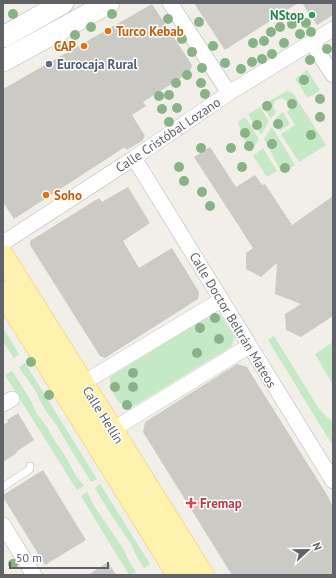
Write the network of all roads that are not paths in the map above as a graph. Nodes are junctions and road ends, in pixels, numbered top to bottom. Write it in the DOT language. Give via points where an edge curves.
graph roads {
  1 [pos="63,3"];
  2 [pos="109,3"];
  3 [pos="170,3"];
  4 [pos="333,29"];
  5 [pos="3,37"];
  6 [pos="312,43"];
  7 [pos="3,61"];
  8 [pos="333,75"];
  9 [pos="229,94"];
  10 [pos="134,158"];
  11 [pos="3,243"];
  12 [pos="3,256"];
  13 [pos="3,292"];
  14 [pos="221,300"];
  15 [pos="249,346"];
  16 [pos="83,383"];
  17 [pos="112,430"];
  18 [pos="30,466"];
  19 [pos="333,481"];
  20 [pos="3,487"];
  21 [pos="3,525"];
  22 [pos="34,575"];
  23 [pos="178,575"];
  24 [pos="203,575"];
  1 -- 5 [label="main road"];
  2 -- 7 [label="main road"];
  3 -- 9 [label="street"];
  4 -- 6 [label="street, Calle Cristóbal Lozano"];
  6 -- 8 [label="street"];
  6 -- 9 [label="street, Calle Cristóbal Lozano"];
  9 -- 10 [label="street, Calle Cristóbal Lozano"];
  10 -- 11 [label="street, Calle Cristóbal Lozano"];
  10 -- 14 [label="street, Calle Doctor Beltrán Mateos"];
  12 -- 16 [label="main road, Calle Hellín"];
  13 -- 23 [label="main road, Calle Hellín"];
  14 -- 15 [label="street, Calle Doctor Beltrán Mateos"];
  14 -- 16 [label="street"];
  15 -- 17 [label="street"];
  15 -- 19 [label="street, Calle Doctor Beltrán Mateos"];
  16 -- 17 [label="main road, Calle Hellín"];
  17 -- 24 [label="main road, Calle Hellín"];
  18 -- 20 [label="lane" via="30,469"];
  21 -- 22 [label="street"];
}
